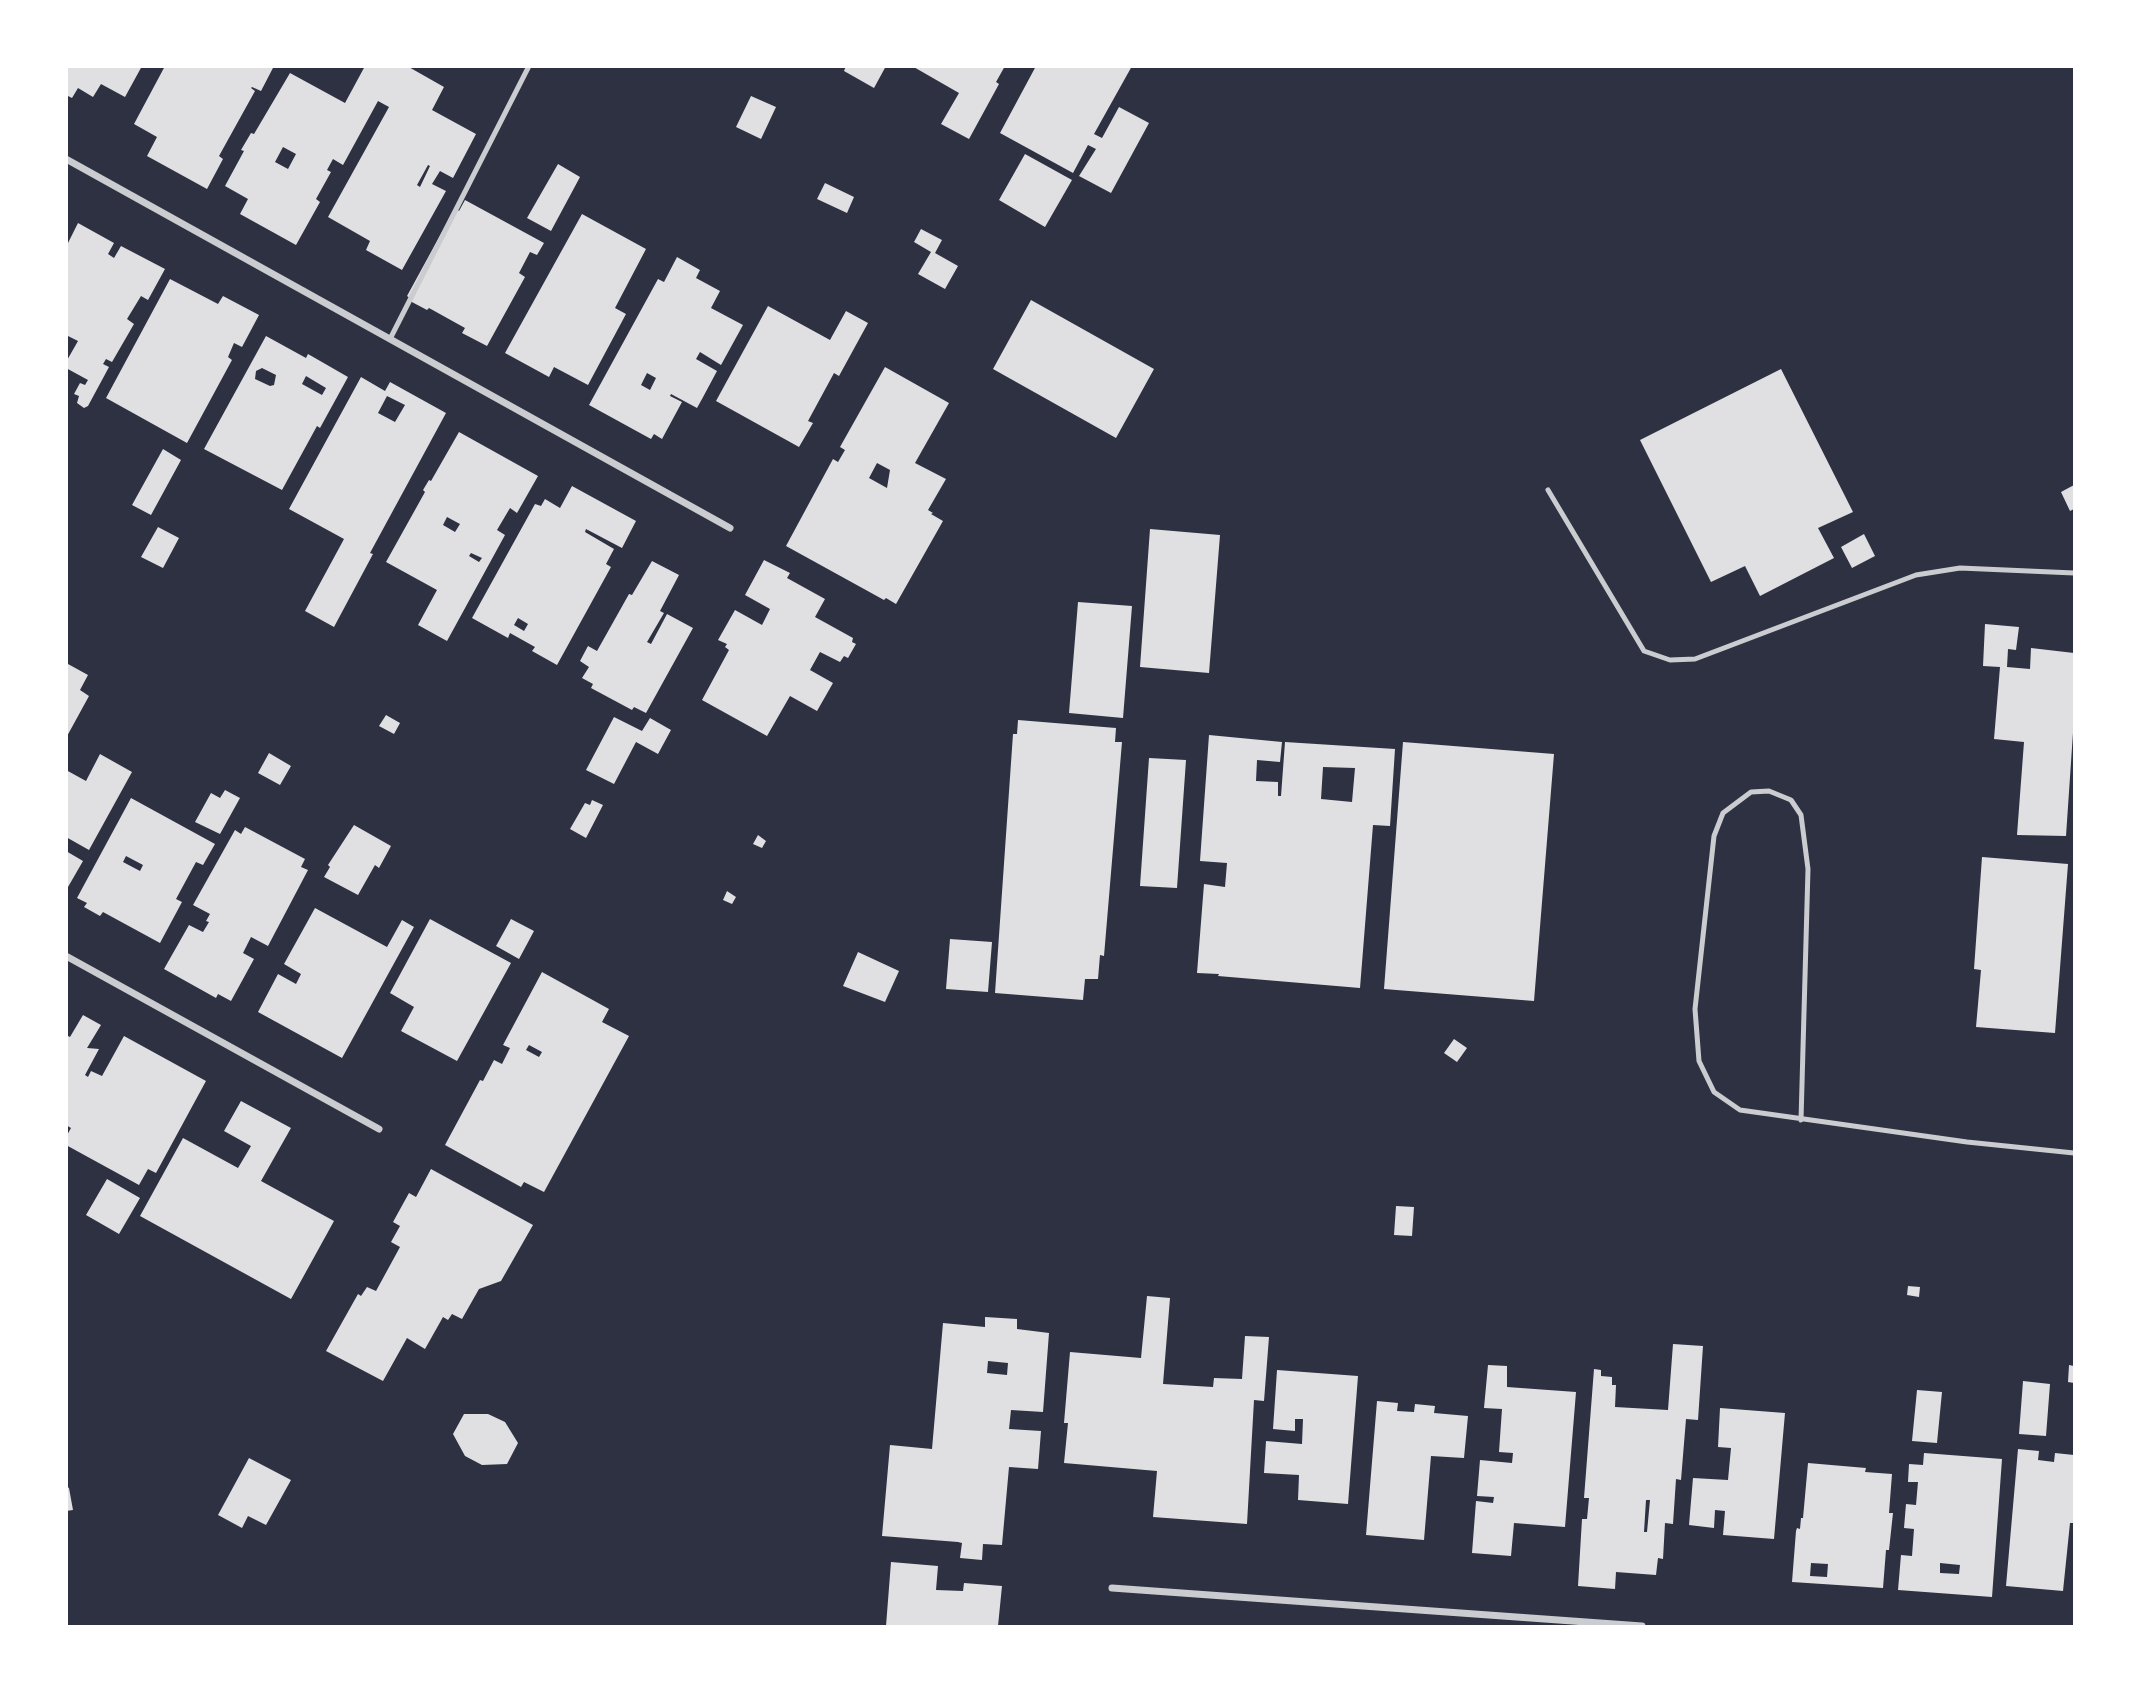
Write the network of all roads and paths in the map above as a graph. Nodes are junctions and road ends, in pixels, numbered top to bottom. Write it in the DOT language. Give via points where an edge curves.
graph roads {
  1 [pos="529,66"];
  2 [pos="66,159"];
  3 [pos="390,339"];
  4 [pos="1548,490"];
  5 [pos="730,528"];
  6 [pos="2074,573"];
  7 [pos="66,956"];
  8 [pos="1801,1120"];
  9 [pos="379,1129"];
  10 [pos="2074,1153"];
  11 [pos="1112,1588"];
  12 [pos="1642,1626"];
  1 -- 3 [label="lane"];
  2 -- 3 [label="street"];
  3 -- 5 [label="street"];
  4 -- 6 [label="lane" via="1644,651 1670,660 1695,659 1916,575 1960,568"];
  7 -- 9 [label="street"];
  8 -- 8 [label="lane" via="1740,1110 1714,1092 1699,1061 1695,1009 1714,836 1723,813 1751,792 1769,791 1791,800 1801,815 1808,869"];
  8 -- 10 [label="lane"];
  11 -- 12 [label="street"];
}
